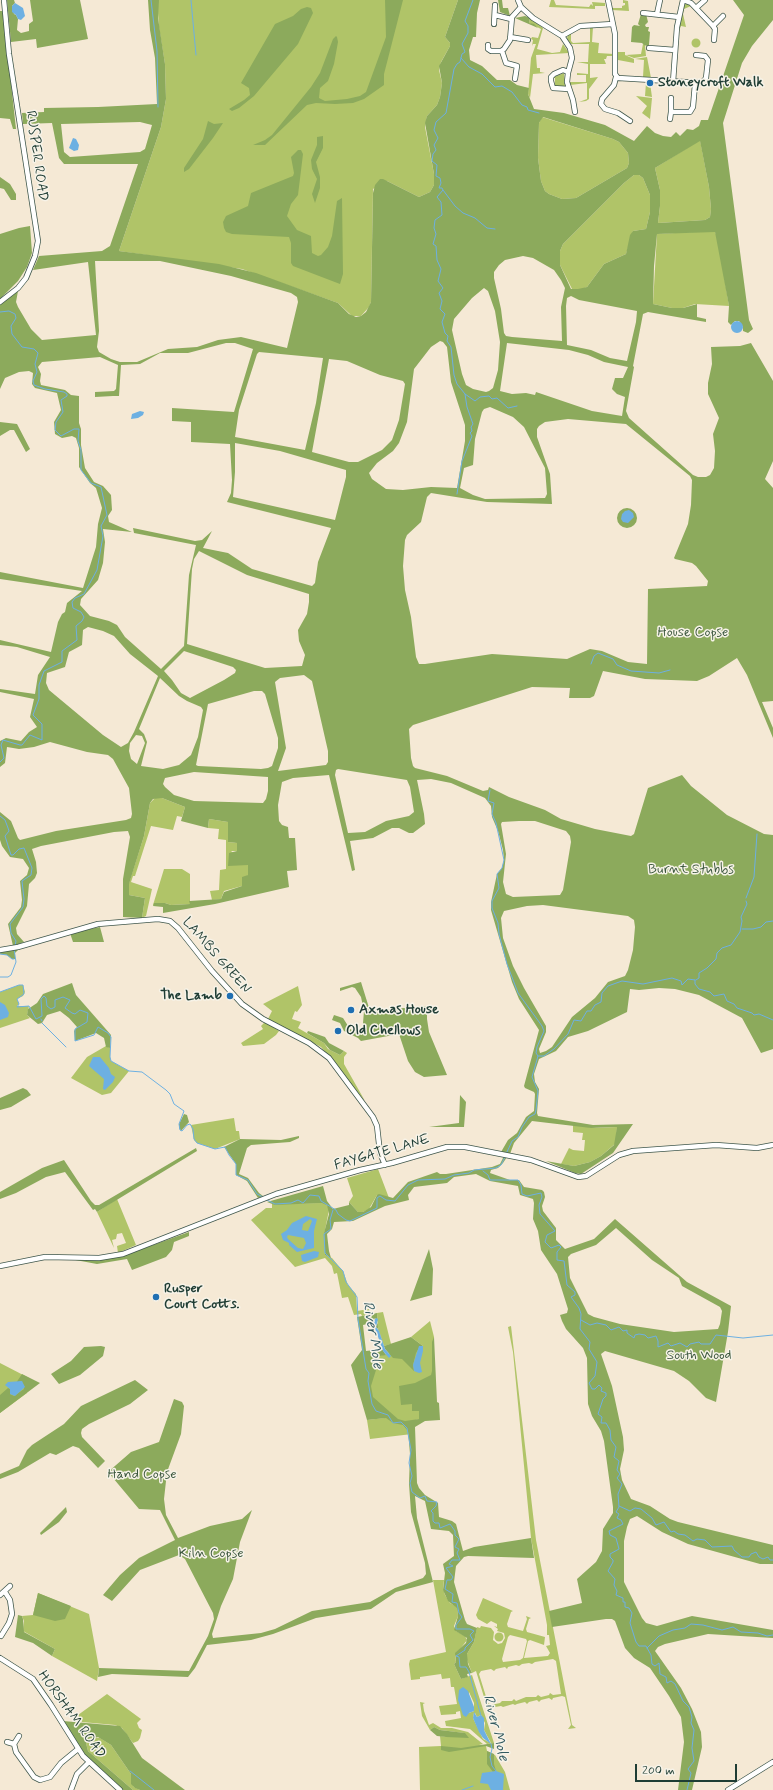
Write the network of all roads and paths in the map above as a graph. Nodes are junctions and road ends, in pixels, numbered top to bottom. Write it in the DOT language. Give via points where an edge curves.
graph roads {
  1 [pos="4,0"];
  2 [pos="518,0"];
  3 [pos="608,0"];
  4 [pos="660,0"];
  5 [pos="683,0"];
  6 [pos="705,0"];
  7 [pos="495,5"];
  8 [pos="521,7"];
  9 [pos="696,8"];
  10 [pos="644,13"];
  11 [pos="657,14"];
  12 [pos="495,15"];
  13 [pos="724,16"];
  14 [pos="679,17"];
  15 [pos="511,19"];
  16 [pos="494,24"];
  17 [pos="613,24"];
  18 [pos="713,26"];
  19 [pos="562,36"];
  20 [pos="510,37"];
  21 [pos="528,40"];
  22 [pos="714,40"];
  23 [pos="488,45"];
  24 [pos="675,50"];
  25 [pos="502,51"];
  26 [pos="652,54"];
  27 [pos="696,55"];
  28 [pos="568,72"];
  29 [pos="616,77"];
  30 [pos="515,79"];
  31 [pos="673,82"];
  32 [pos="695,84"];
  33 [pos="569,89"];
  34 [pos="671,98"];
  35 [pos="575,112"];
  36 [pos="671,112"];
  37 [pos="670,119"];
  38 [pos="630,121"];
  39 [pos="0,302"];
  40 [pos="0,950"];
  41 [pos="773,1146"];
  42 [pos="384,1165"];
  43 [pos="0,1266"];
  44 [pos="10,1586"];
  45 [pos="2,1593"];
  46 [pos="1,1636"];
  47 [pos="0,1658"];
  48 [pos="18,1736"];
  49 [pos="7,1742"];
  50 [pos="14,1744"];
  51 [pos="78,1749"];
  52 [pos="89,1762"];
  53 [pos="773,1762"];
  54 [pos="71,1790"];
  55 [pos="120,1790"];
  56 [pos="728,1790"];
  1 -- 39 [label="street, RUSPER ROAD" via="9,54 38,241 26,278"];
  2 -- 8 [label="street"];
  3 -- 17 [label="street"];
  4 -- 11 [label="street"];
  5 -- 9 [label="street"];
  5 -- 14 [label="street"];
  6 -- 9 [label="street"];
  7 -- 12 [label="street"];
  8 -- 15 [label="street"];
  8 -- 19 [label="street" via="539,23"];
  9 -- 18 [label="street"];
  10 -- 11 [label="street"];
  11 -- 14 [label="street"];
  12 -- 15 [label="street"];
  12 -- 16 [label="street"];
  13 -- 18 [label="street"];
  14 -- 24 [label="street"];
  15 -- 20 [label="street"];
  17 -- 19 [label="street" via="580,26"];
  17 -- 29 [label="street" via="616,38"];
  18 -- 22 [label="street"];
  19 -- 28 [label="street" via="572,53"];
  20 -- 21 [label="street" via="523,37"];
  20 -- 25 [label="street"];
  23 -- 25 [label="street" via="489,50"];
  24 -- 26 [label="street" via="651,48"];
  24 -- 31 [label="street"];
  25 -- 30 [label="street" via="506,62 518,63"];
  27 -- 32 [label="street" via="705,56 708,61 705,80"];
  28 -- 33 [label="street"];
  28 -- 33 [label="street" via="563,70 554,74 551,79 553,88"];
  29 -- 31 [label="street"];
  29 -- 38 [label="street" via="614,85 601,104 605,110 618,113"];
  31 -- 32 [label="street"];
  32 -- 36 [label="street" via="691,111"];
  33 -- 35 [label="street"];
  34 -- 36 [label="street"];
  36 -- 37 [label="street"];
  40 -- 42 [label="street, LAMBS GREEN" via="98,924 158,919 170,921 242,1004 265,1020 314,1046 329,1058 373,1117"];
  41 -- 42 [label="street, FAYGATE LANE" via="758,1148 716,1145 633,1151 616,1156 586,1176 580,1177 570,1176 534,1160 449,1146"];
  42 -- 43 [label="street, FAYGATE LANE" via="265,1198 123,1254 99,1258 45,1257"];
  44 -- 45 [label="street"];
  45 -- 46 [label="street" via="10,1600 12,1614"];
  47 -- 51 [label="street, HORSHAM ROAD" via="33,1680"];
  48 -- 50 [label="street"];
  49 -- 50 [label="street"];
  50 -- 51 [label="street" via="16,1752 31,1773 41,1780 50,1777 61,1763"];
  51 -- 52 [label="street, HORSHAM ROAD"];
  52 -- 54 [label="street" via="77,1774"];
  52 -- 55 [label="street, HORSHAM ROAD"];
  53 -- 56 [label="street"];
}
